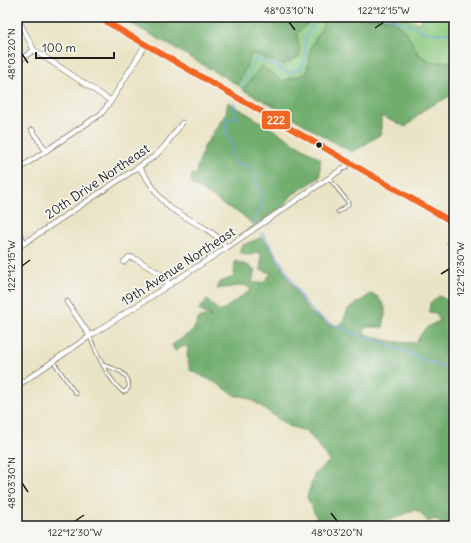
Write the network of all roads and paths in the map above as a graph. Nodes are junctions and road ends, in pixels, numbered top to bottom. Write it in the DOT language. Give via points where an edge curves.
graph roads {
  1 [pos="17,17"];
  2 [pos="98,17"];
  3 [pos="146,44"];
  4 [pos="34,50"];
  5 [pos="17,62"];
  6 [pos="111,101"];
  7 [pos="182,123"];
  8 [pos="32,130"];
  9 [pos="46,151"];
  10 [pos="351,163"];
  11 [pos="139,167"];
  12 [pos="17,170"];
  13 [pos="329,178"];
  14 [pos="338,212"];
  15 [pos="454,223"];
  16 [pos="17,231"];
  17 [pos="454,231"];
  18 [pos="449,242"];
  19 [pos="25,243"];
  20 [pos="17,248"];
  21 [pos="226,248"];
  22 [pos="124,262"];
  23 [pos="170,285"];
  24 [pos="67,302"];
  25 [pos="90,336"];
  26 [pos="53,361"];
  27 [pos="103,365"];
  28 [pos="17,386"];
  29 [pos="76,394"];
  1 -- 4 [label="street"];
  2 -- 3 [label="main road"];
  3 -- 6 [label="street"];
  3 -- 10 [label="main road"];
  4 -- 5 [label="street"];
  4 -- 6 [label="street"];
  6 -- 9 [label="street" via="101,114"];
  7 -- 11 [label="street, 20th Drive Northeast" via="164,147"];
  8 -- 9 [label="street"];
  9 -- 12 [label="street"];
  10 -- 13 [label="street, 19th Avenue Northeast"];
  10 -- 15 [label="main road"];
  11 -- 19 [label="street, 20th Drive Northeast"];
  11 -- 21 [label="street" via="170,208 219,238"];
  13 -- 14 [label="lane" via="348,202"];
  13 -- 21 [label="street, 19th Avenue Northeast"];
  16 -- 19 [label="street"];
  17 -- 18 [label="lane"];
  19 -- 20 [label="street, 20th Drive Northeast"];
  21 -- 23 [label="street, 19th Avenue Northeast"];
  22 -- 23 [label="street" via="129,257 136,259 162,275"];
  23 -- 25 [label="street, 19th Avenue Northeast"];
  24 -- 25 [label="street"];
  25 -- 26 [label="street, 19th Avenue Northeast"];
  25 -- 27 [label="lane"];
  26 -- 28 [label="street, 19th Avenue Northeast"];
  26 -- 29 [label="lane"];
  27 -- 27 [label="lane" via="118,387 126,391 129,387 127,377 122,372"];
}
